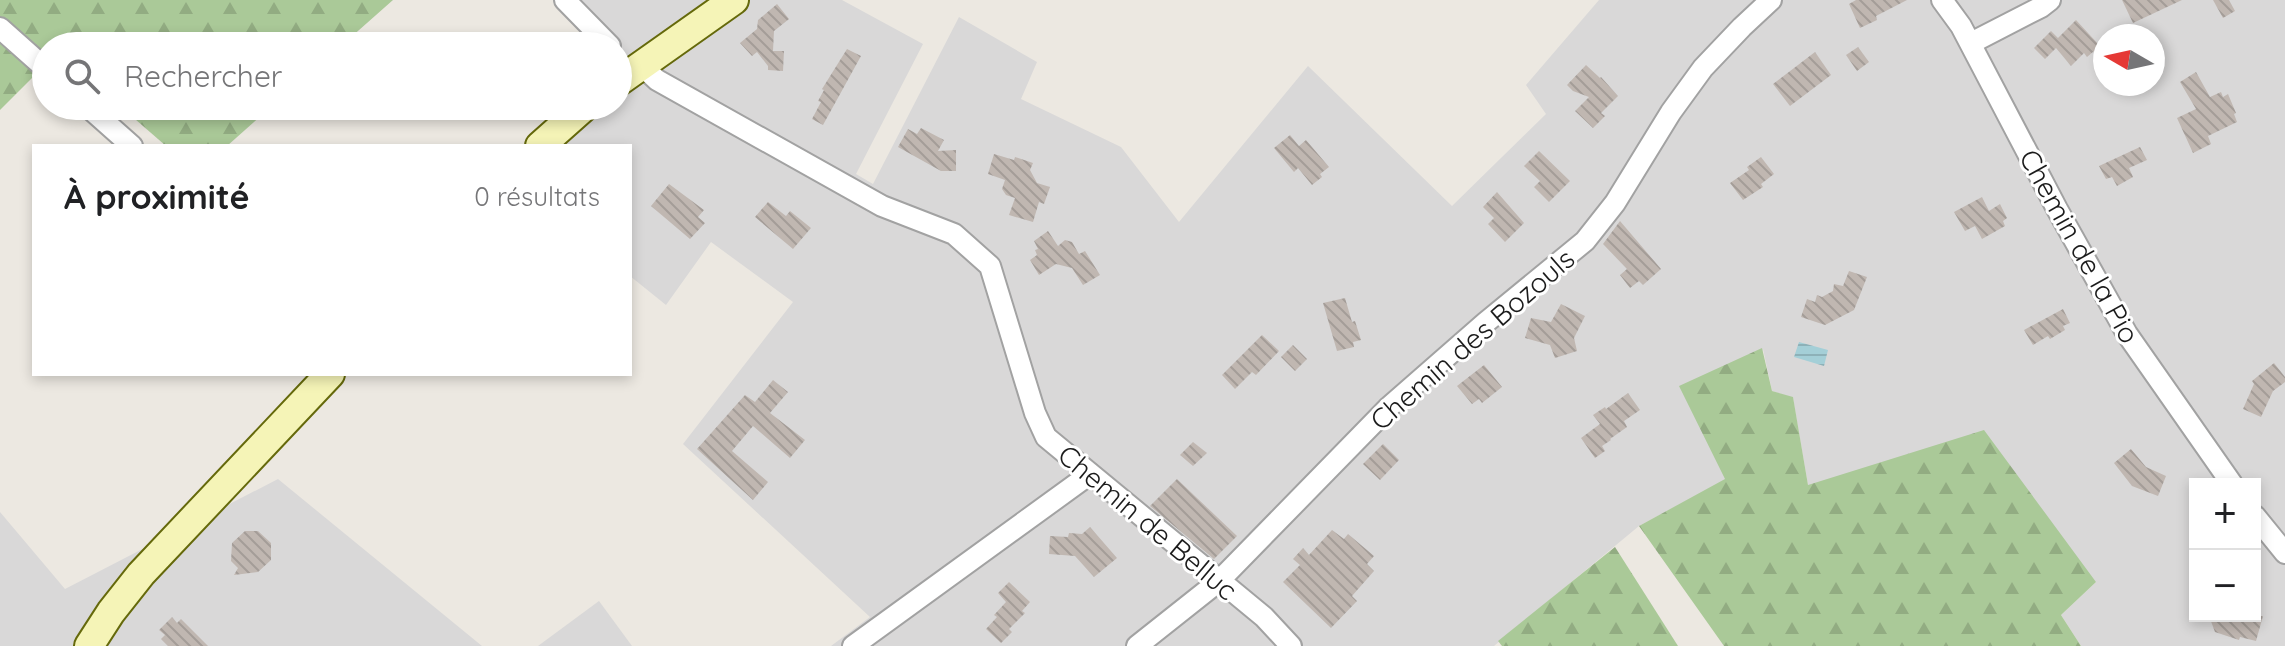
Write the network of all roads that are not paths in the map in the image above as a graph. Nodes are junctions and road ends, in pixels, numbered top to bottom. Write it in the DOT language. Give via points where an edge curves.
graph roads {
  1 [pos="565,0"];
  2 [pos="734,0"];
  3 [pos="1771,0"];
  4 [pos="1942,0"];
  5 [pos="2050,0"];
  6 [pos="0,28"];
  7 [pos="596,32"];
  8 [pos="1971,43"];
  9 [pos="32,57"];
  10 [pos="632,65"];
  11 [pos="632,70"];
  12 [pos="103,120"];
  13 [pos="569,120"];
  14 [pos="130,144"];
  15 [pos="542,144"];
  16 [pos="328,376"];
  17 [pos="1090,474"];
  18 [pos="2228,478"];
  19 [pos="2261,523"];
  20 [pos="2285,553"];
  21 [pos="1219,581"];
  22 [pos="89,646"];
  23 [pos="853,646"];
  24 [pos="1137,646"];
  25 [pos="1291,646"];
  1 -- 7 [label="street"];
  2 -- 10 [label="main road"];
  3 -- 21 [label="street, Chemin des Bozouls" via="1703,68 1585,241 1389,407"];
  4 -- 8 [label="street, Chemin de la Pio"];
  5 -- 8 [label="street"];
  6 -- 9 [label="street"];
  8 -- 18 [label="street, Chemin de la Pio" via="2127,334"];
  11 -- 17 [label="street, Chemin de Belluc" via="882,206 954,234 990,266 1046,437"];
  12 -- 14 [label="street"];
  13 -- 15 [label="main road"];
  16 -- 22 [label="main road" via="141,574"];
  17 -- 21 [label="street, Chemin de Belluc"];
  17 -- 23 [label="street"];
  19 -- 20 [label="street"];
  21 -- 24 [label="street, Chemin des Bozouls"];
  21 -- 25 [label="street, Chemin de Belluc"];
}
